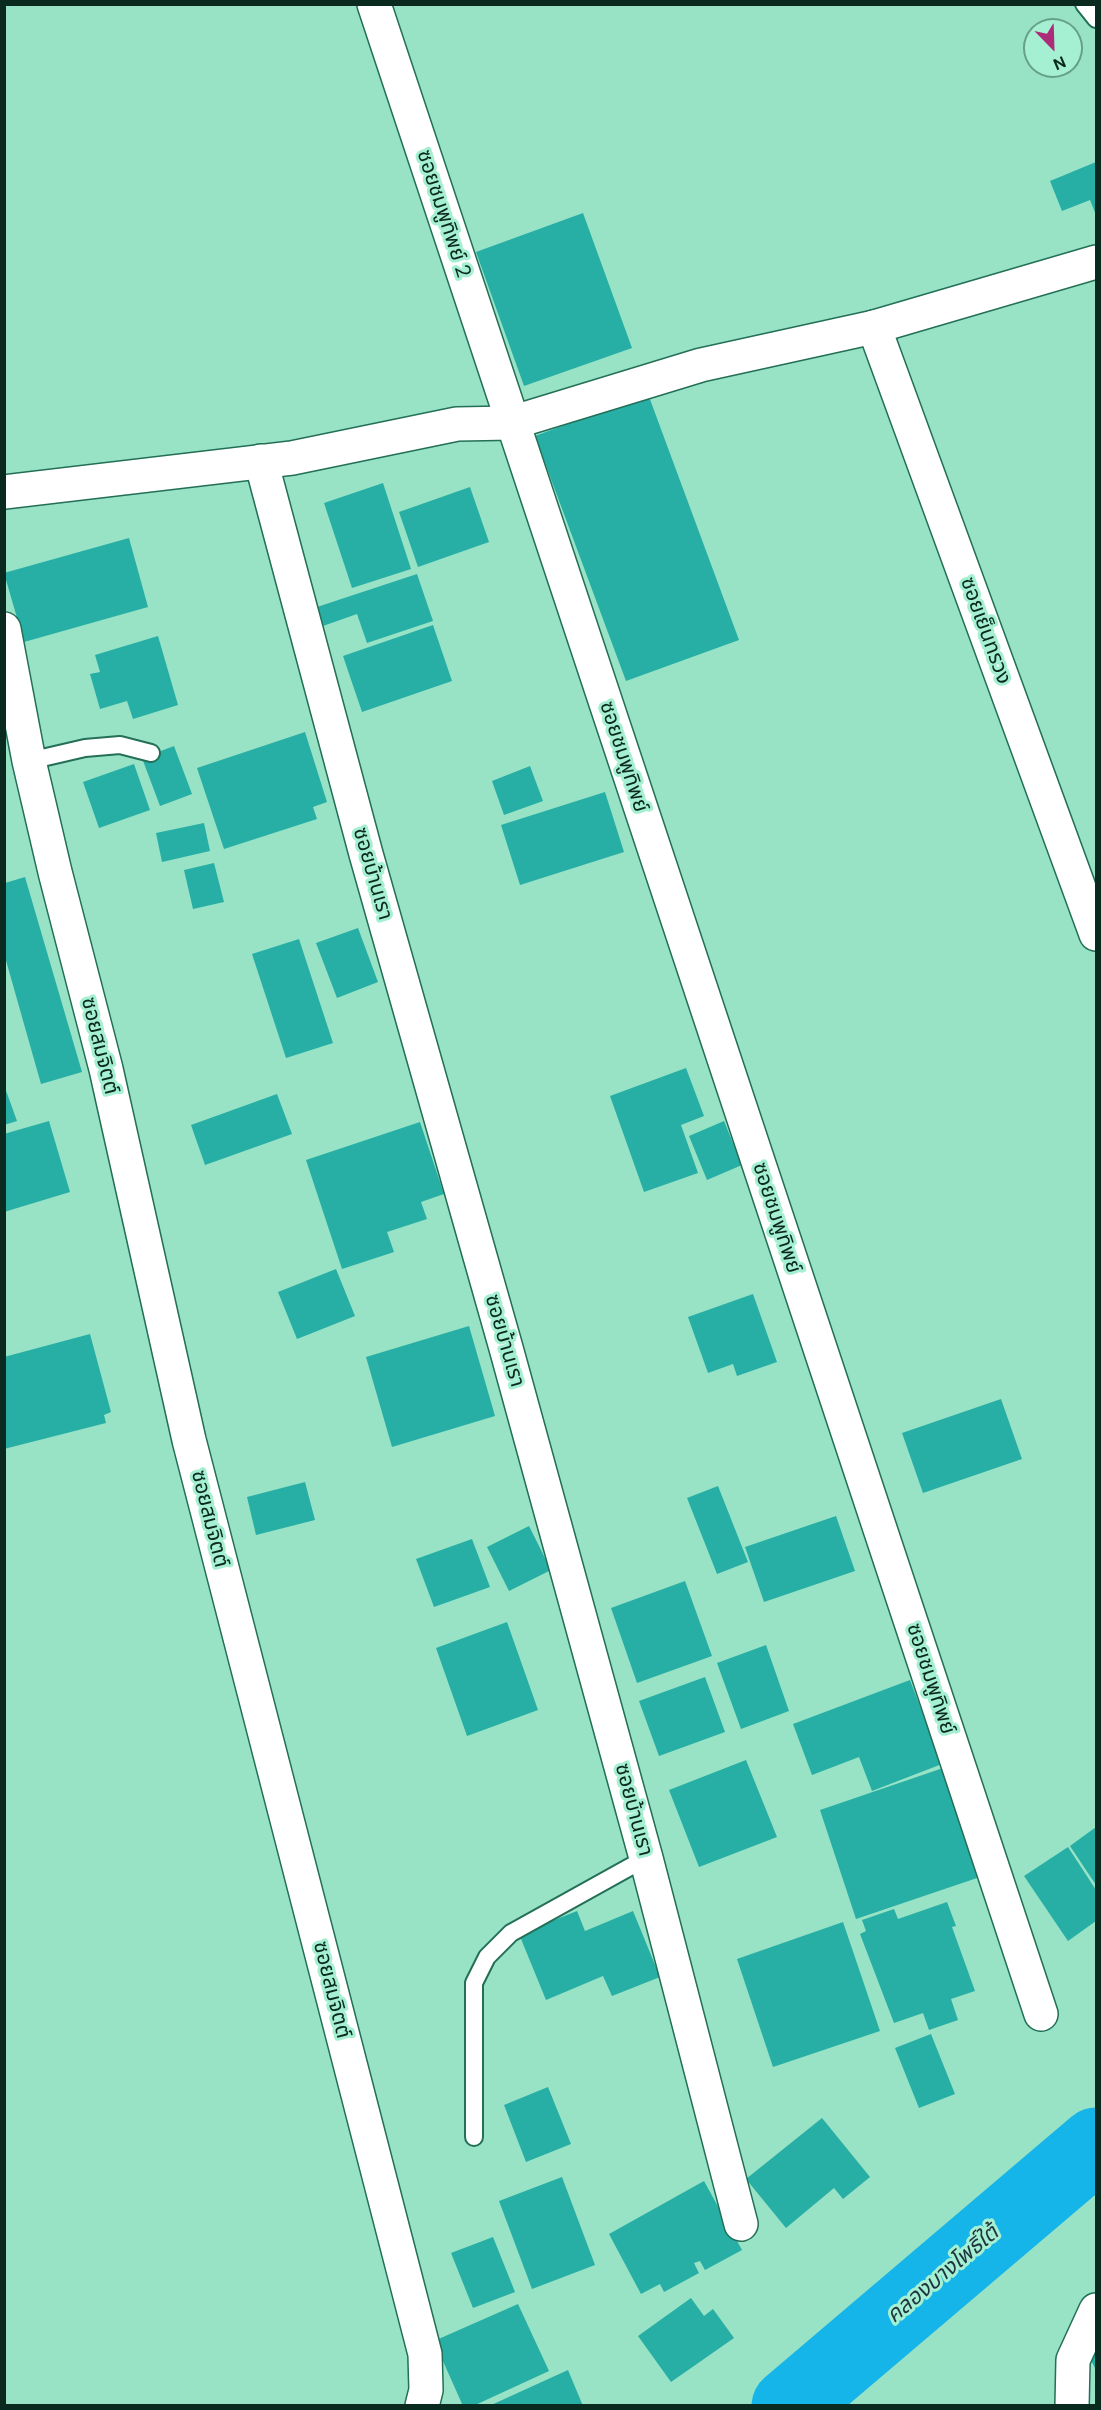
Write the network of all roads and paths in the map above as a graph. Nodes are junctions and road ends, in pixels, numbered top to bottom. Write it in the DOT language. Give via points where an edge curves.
graph roads {
  1 [pos="374,4"];
  2 [pos="1084,4"];
  3 [pos="1096,19"];
  4 [pos="1096,262"];
  5 [pos="874,327"];
  6 [pos="511,423"];
  7 [pos="261,461"];
  8 [pos="4,492"];
  9 [pos="4,629"];
  10 [pos="151,753"];
  11 [pos="29,761"];
  12 [pos="1096,934"];
  13 [pos="646,1858"];
  14 [pos="1041,2014"];
  15 [pos="474,2137"];
  16 [pos="741,2224"];
  17 [pos="1096,2310"];
  18 [pos="422,2406"];
  19 [pos="1072,2406"];
  1 -- 6 [label="street, ซอยชมพูทิพย์ 2"];
  2 -- 3 [label="lane"];
  4 -- 5 [label="street"];
  5 -- 6 [label="street" via="701,365"];
  5 -- 12 [label="street, ซอยเย็นทรวง"];
  6 -- 7 [label="street" via="457,424"];
  6 -- 14 [label="street, ซอยชมพูทิพย์"];
  7 -- 8 [label="street"];
  7 -- 13 [label="street, ซอยบ้านเรา" via="366,854"];
  9 -- 11 [label="street, ซอยสมจิตต์"];
  10 -- 11 [label="lane" via="120,745 85,748"];
  11 -- 18 [label="street, ซอยสมจิตต์" via="106,1069 189,1440 425,2354 426,2390"];
  13 -- 15 [label="lane" via="511,1933 487,1957 474,1983"];
  13 -- 16 [label="street, ซอยบ้านเรา"];
  17 -- 19 [label="street" via="1073,2360"];
}
